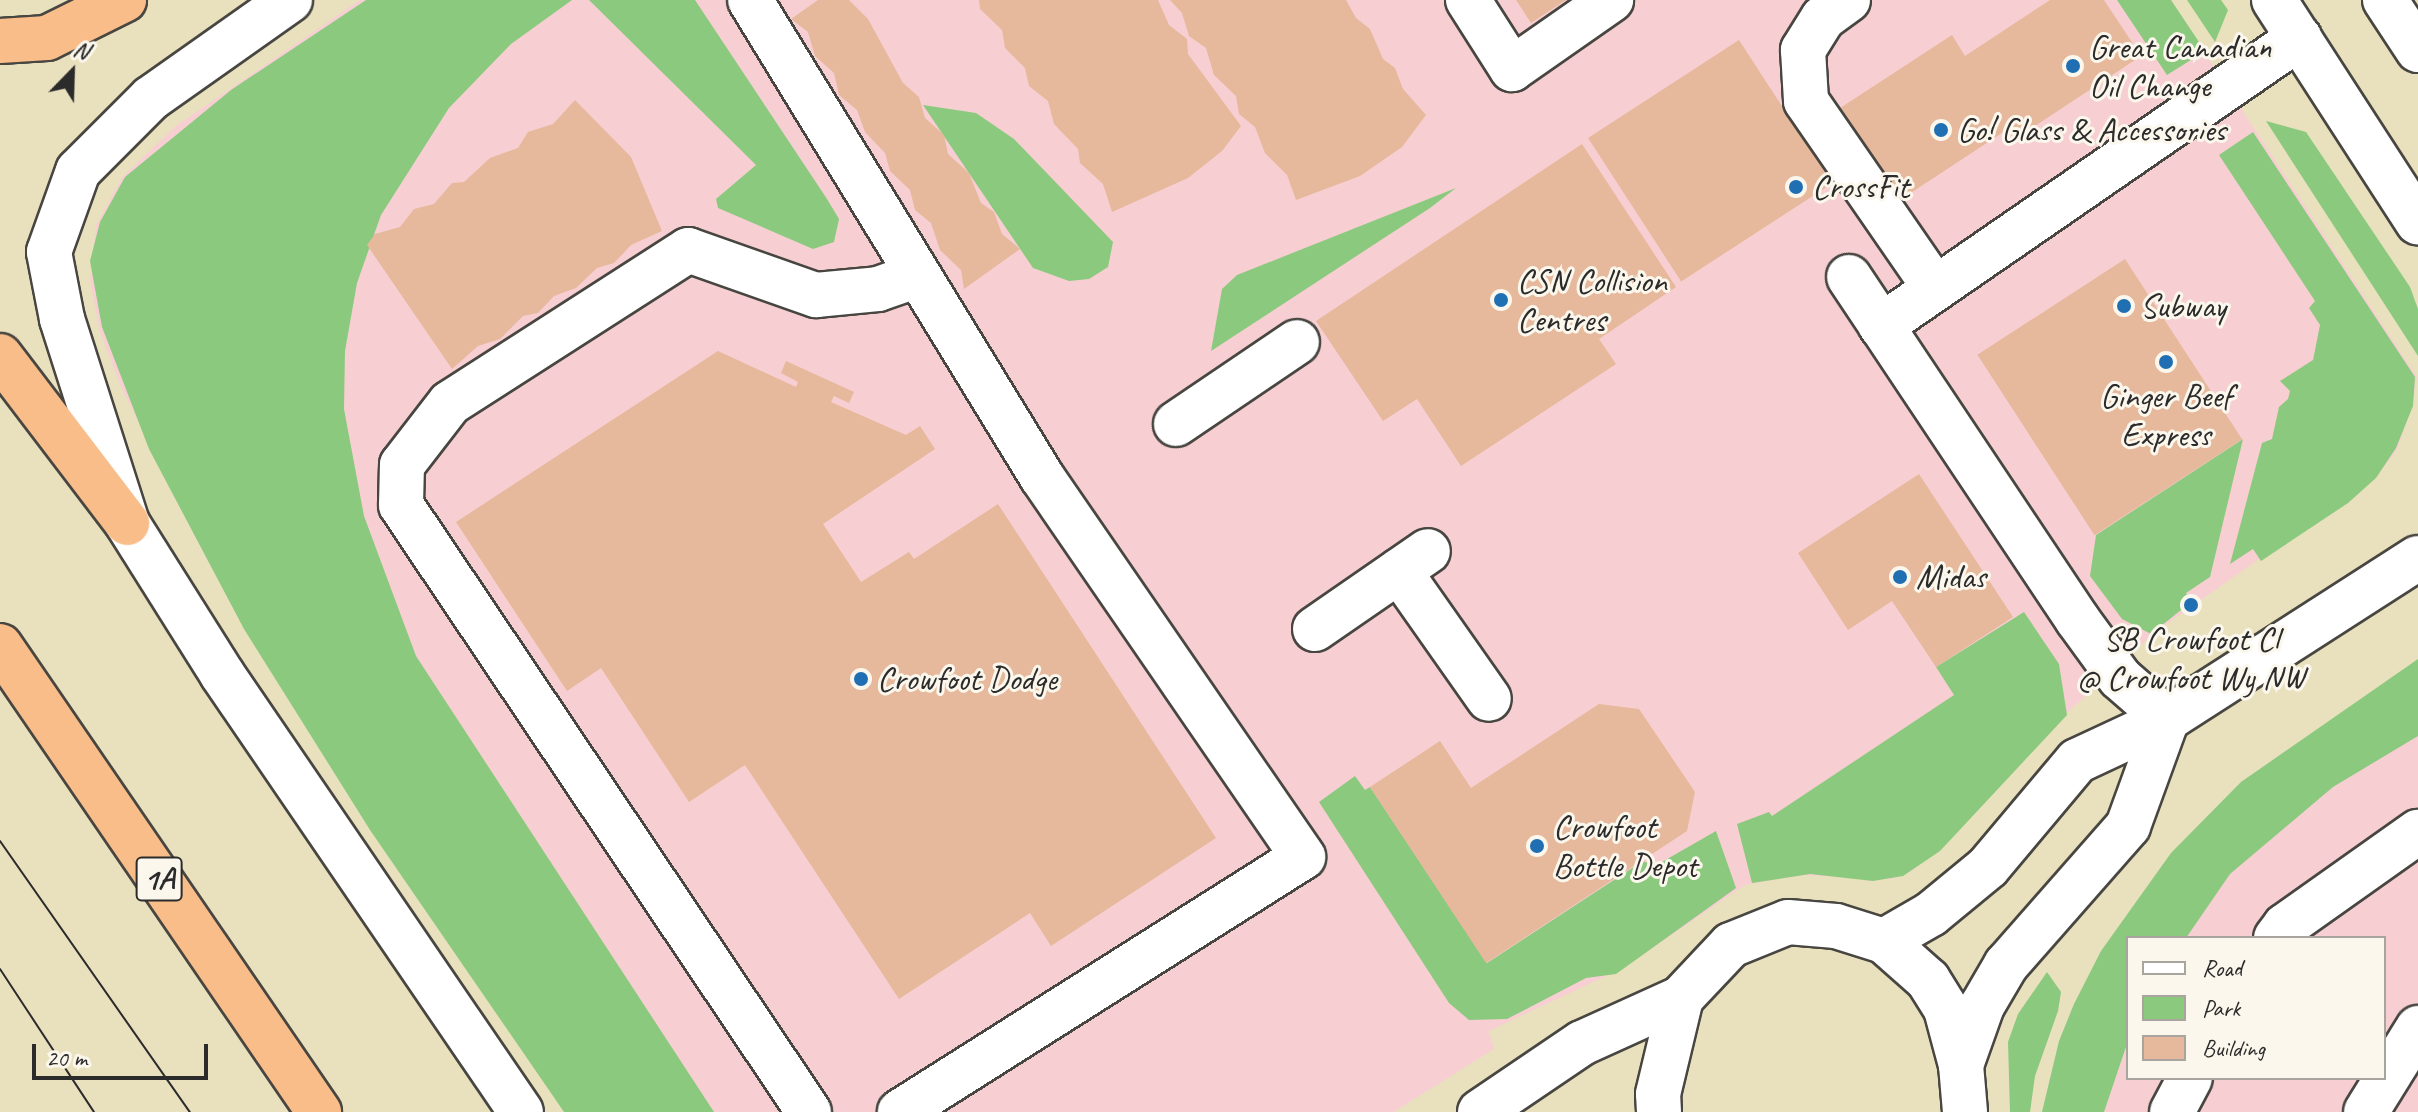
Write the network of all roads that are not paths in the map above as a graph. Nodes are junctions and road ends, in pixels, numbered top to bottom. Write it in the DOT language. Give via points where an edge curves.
graph roads {
  1 [pos="124,0"];
  2 [pos="290,0"];
  3 [pos="750,0"];
  4 [pos="1468,0"];
  5 [pos="1611,0"];
  6 [pos="1848,0"];
  7 [pos="2274,0"];
  8 [pos="2385,0"];
  9 [pos="2299,38"];
  10 [pos="0,41"];
  11 [pos="2418,50"];
  12 [pos="2418,223"];
  13 [pos="918,275"];
  14 [pos="1849,277"];
  15 [pos="1935,288"];
  16 [pos="1881,326"];
  17 [pos="1297,342"];
  18 [pos="0,356"];
  19 [pos="1176,424"];
  20 [pos="127,523"];
  21 [pos="2418,558"];
  22 [pos="1315,629"];
  23 [pos="0,646"];
  24 [pos="1489,699"];
  25 [pos="2167,719"];
  26 [pos="2418,832"];
  27 [pos="2278,936"];
  28 [pos="1884,941"];
  29 [pos="1681,998"];
  30 [pos="2417,1030"];
  31 [pos="1961,1065"];
  32 [pos="2189,1080"];
  33 [pos="2386,1080"];
  34 [pos="2386,1080"];
  35 [pos="319,1112"];
  36 [pos="521,1112"];
  37 [pos="809,1112"];
  38 [pos="900,1112"];
  39 [pos="1480,1112"];
  40 [pos="1659,1112"];
  41 [pos="1965,1112"];
  42 [pos="2172,1112"];
  43 [pos="2366,1112"];
  1 -- 10 [label="highway" via="47,38"];
  2 -- 20 [label="street" via="151,98 78,171 49,252 62,319"];
  3 -- 13 [label="street"];
  4 -- 5 [label="street" via="1512,69"];
  6 -- 15 [label="street" via="1823,18 1803,50 1806,101"];
  7 -- 9 [label="street"];
  8 -- 11 [label="street"];
  9 -- 12 [label="street"];
  9 -- 15 [label="street"];
  13 -- 37 [label="street" via="878,289 816,295 688,250 450,403 402,465 401,505"];
  13 -- 38 [label="street" via="1042,477 1303,857"];
  14 -- 16 [label="street"];
  15 -- 16 [label="street"];
  16 -- 25 [label="street" via="2077,619 2120,678"];
  17 -- 19 [label="street"];
  18 -- 20 [label="highway"];
  20 -- 36 [label="street" via="222,674"];
  21 -- 25 [label="street"];
  22 -- 24 [label="street" via="1413,561"];
  23 -- 35 [label="highway, 1A"];
  25 -- 28 [label="street" via="2077,761 1988,867 1931,914"];
  25 -- 31 [label="street" via="2128,826 2006,965 1982,1006"];
  26 -- 27 [label="street"];
  28 -- 29 [label="street" via="1836,926 1788,922 1731,945"];
  28 -- 31 [label="street" via="1934,989 1946,1009"];
  29 -- 39 [label="street" via="1582,1043"];
  29 -- 40 [label="street" via="1658,1094"];
  30 -- 33 [label="street"];
  31 -- 41 [label="street"];
  32 -- 42 [label="street"];
  34 -- 43 [label="street"];
}
